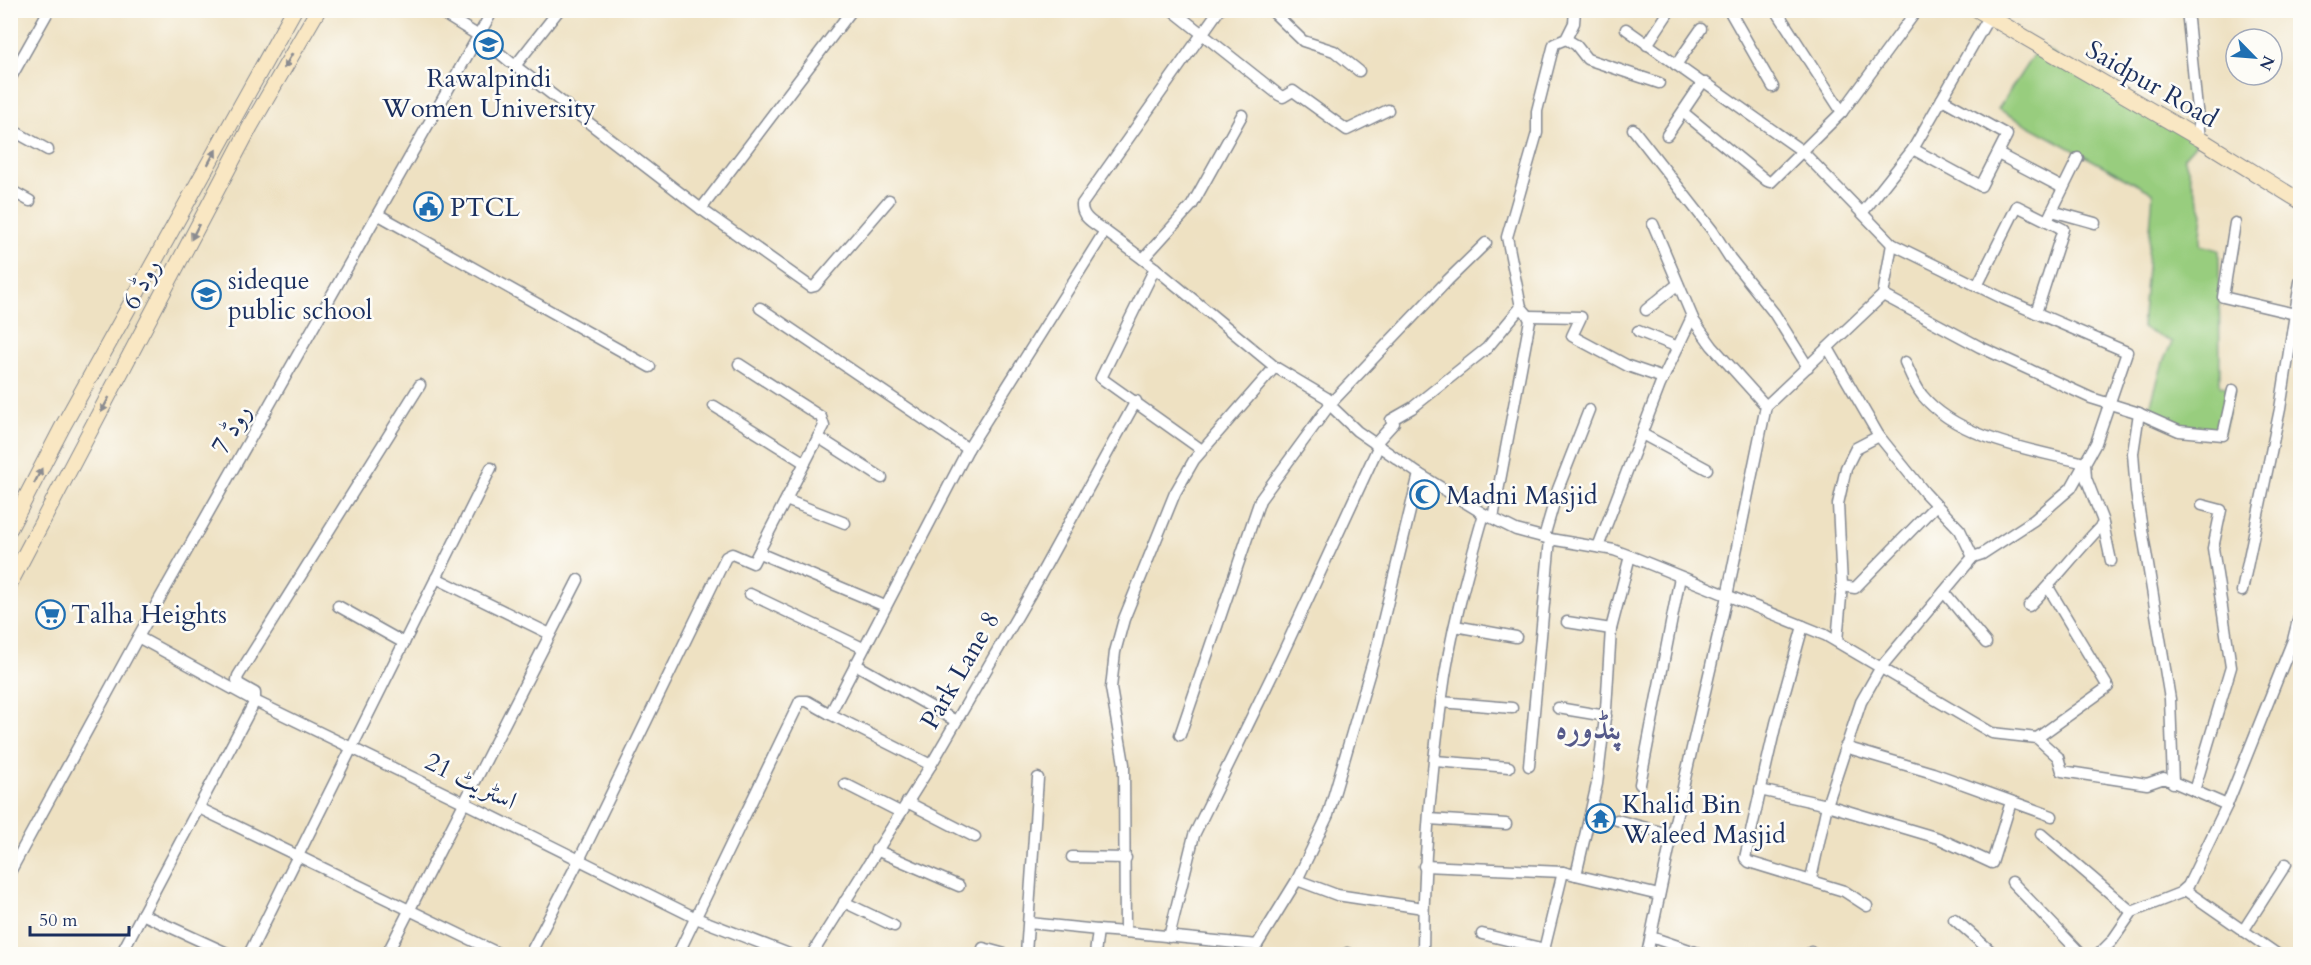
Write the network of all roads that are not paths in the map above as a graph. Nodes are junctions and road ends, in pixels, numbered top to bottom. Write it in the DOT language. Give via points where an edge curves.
graph roads {
  1 [pos="49,10"];
  2 [pos="294,10"];
  3 [pos="318,10"];
  4 [pos="437,10"];
  5 [pos="493,10"];
  6 [pos="559,10"];
  7 [pos="852,10"];
  8 [pos="1172,10"];
  9 [pos="1219,10"];
  10 [pos="1271,10"];
  11 [pos="1575,10"];
  12 [pos="1670,10"];
  13 [pos="1729,10"];
  14 [pos="1776,10"];
  15 [pos="1917,10"];
  16 [pos="2187,10"];
  17 [pos="1983,14"];
  18 [pos="1626,29"];
  19 [pos="1701,29"];
  20 [pos="1204,34"];
  21 [pos="479,36"];
  22 [pos="1566,39"];
  23 [pos="1647,45"];
  24 [pos="1676,65"];
  25 [pos="13,66"];
  26 [pos="515,66"];
  27 [pos="1359,71"];
  28 [pos="10,79"];
  29 [pos="1659,83"];
  30 [pos="1702,83"];
  31 [pos="1773,87"];
  32 [pos="1942,99"];
  33 [pos="1388,110"];
  34 [pos="1842,112"];
  35 [pos="1684,113"];
  36 [pos="1242,116"];
  37 [pos="10,129"];
  38 [pos="1632,129"];
  39 [pos="1667,135"];
  40 [pos="2200,139"];
  41 [pos="1913,149"];
  42 [pos="48,150"];
  43 [pos="1802,151"];
  44 [pos="1998,154"];
  45 [pos="2078,158"];
  46 [pos="2063,189"];
  47 [pos="10,190"];
  48 [pos="889,200"];
  49 [pos="30,201"];
  50 [pos="2301,201"];
  51 [pos="701,209"];
  52 [pos="1863,212"];
  53 [pos="379,214"];
  54 [pos="2050,216"];
  55 [pos="2095,223"];
  56 [pos="2235,223"];
  57 [pos="1653,224"];
  58 [pos="1105,231"];
  59 [pos="1486,243"];
  60 [pos="1892,244"];
  61 [pos="1143,259"];
  62 [pos="1155,268"];
  63 [pos="2301,282"];
  64 [pos="1678,284"];
  65 [pos="1977,286"];
  66 [pos="1883,295"];
  67 [pos="1521,307"];
  68 [pos="760,308"];
  69 [pos="1646,310"];
  70 [pos="2036,313"];
  71 [pos="2295,314"];
  72 [pos="1529,316"];
  73 [pos="1692,317"];
  74 [pos="1638,331"];
  75 [pos="1678,347"];
  76 [pos="1828,348"];
  77 [pos="1905,362"];
  78 [pos="739,364"];
  79 [pos="650,367"];
  80 [pos="1275,367"];
  81 [pos="1808,367"];
  82 [pos="1663,378"];
  83 [pos="420,385"];
  84 [pos="2233,390"];
  85 [pos="1136,401"];
  86 [pos="2110,402"];
  87 [pos="1331,403"];
  88 [pos="714,406"];
  89 [pos="1766,406"];
  90 [pos="1589,410"];
  91 [pos="2139,413"];
  92 [pos="1642,434"];
  93 [pos="1879,436"];
  94 [pos="818,437"];
  95 [pos="1377,445"];
  96 [pos="968,449"];
  97 [pos="1202,450"];
  98 [pos="805,463"];
  99 [pos="2085,464"];
  100 [pos="491,468"];
  101 [pos="1707,469"];
  102 [pos="1419,474"];
  103 [pos="882,478"];
  104 [pos="786,500"];
  105 [pos="1936,505"];
  106 [pos="2202,506"];
  107 [pos="1489,516"];
  108 [pos="845,523"];
  109 [pos="2103,524"];
  110 [pos="10,528"];
  111 [pos="1547,538"];
  112 [pos="1598,547"];
  113 [pos="759,553"];
  114 [pos="1630,556"];
  115 [pos="1973,557"];
  116 [pos="2111,561"];
  117 [pos="1680,577"];
  118 [pos="436,578"];
  119 [pos="578,579"];
  120 [pos="10,583"];
  121 [pos="1842,586"];
  122 [pos="2048,587"];
  123 [pos="2242,591"];
  124 [pos="1944,592"];
  125 [pos="750,594"];
  126 [pos="1727,596"];
  127 [pos="338,606"];
  128 [pos="885,606"];
  129 [pos="2029,606"];
  130 [pos="2301,612"];
  131 [pos="1567,622"];
  132 [pos="1455,626"];
  133 [pos="1803,626"];
  134 [pos="1611,629"];
  135 [pos="550,634"];
  136 [pos="138,637"];
  137 [pos="1516,637"];
  138 [pos="1837,641"];
  139 [pos="404,643"];
  140 [pos="1986,643"];
  141 [pos="863,648"];
  142 [pos="855,664"];
  143 [pos="1881,667"];
  144 [pos="255,702"];
  145 [pos="1441,702"];
  146 [pos="1512,708"];
  147 [pos="1558,708"];
  148 [pos="830,714"];
  149 [pos="1606,716"];
  150 [pos="956,721"];
  151 [pos="1180,735"];
  152 [pos="2037,738"];
  153 [pos="1845,747"];
  154 [pos="351,749"];
  155 [pos="1435,761"];
  156 [pos="931,765"];
  157 [pos="1529,766"];
  158 [pos="1509,767"];
  159 [pos="1038,778"];
  160 [pos="2173,783"];
  161 [pos="845,784"];
  162 [pos="1640,784"];
  163 [pos="1760,790"];
  164 [pos="2194,791"];
  165 [pos="463,802"];
  166 [pos="907,802"];
  167 [pos="2011,802"];
  168 [pos="1827,805"];
  169 [pos="2227,805"];
  170 [pos="199,808"];
  171 [pos="900,812"];
  172 [pos="2052,816"];
  173 [pos="1429,819"];
  174 [pos="1617,820"];
  175 [pos="1506,824"];
  176 [pos="2041,834"];
  177 [pos="1672,835"];
  178 [pos="975,837"];
  179 [pos="876,850"];
  180 [pos="298,857"];
  181 [pos="1072,857"];
  182 [pos="1125,858"];
  183 [pos="579,860"];
  184 [pos="2286,864"];
  185 [pos="1424,866"];
  186 [pos="10,872"];
  187 [pos="1563,872"];
  188 [pos="1576,875"];
  189 [pos="1811,879"];
  190 [pos="1296,880"];
  191 [pos="2012,882"];
  192 [pos="959,886"];
  193 [pos="2185,890"];
  194 [pos="1659,895"];
  195 [pos="844,902"];
  196 [pos="1868,906"];
  197 [pos="1423,908"];
  198 [pos="409,911"];
  199 [pos="2132,912"];
  200 [pos="142,914"];
  201 [pos="696,918"];
  202 [pos="1954,919"];
  203 [pos="1029,923"];
  204 [pos="894,926"];
  205 [pos="1098,930"];
  206 [pos="2243,931"];
  207 [pos="1125,932"];
  208 [pos="1482,934"];
  209 [pos="1169,937"];
  210 [pos="1651,937"];
  211 [pos="983,948"];
  212 [pos="1259,950"];
  213 [pos="1544,952"];
  214 [pos="121,954"];
  215 [pos="229,954"];
  216 [pos="249,954"];
  217 [pos="387,954"];
  218 [pos="500,954"];
  219 [pos="530,954"];
  220 [pos="678,954"];
  221 [pos="789,954"];
  222 [pos="812,954"];
  223 [pos="1005,954"];
  224 [pos="1026,954"];
  225 [pos="1095,954"];
  226 [pos="1423,954"];
  227 [pos="1647,954"];
  228 [pos="1701,954"];
  229 [pos="1994,954"];
  230 [pos="2081,954"];
  231 [pos="2099,954"];
  232 [pos="2277,954"];
  1 -- 25 [label="street"];
  110 -- 2 [label="main road, روڈ 6, one-way"];
  3 -- 120 [label="main road, روڈ 6, one-way" via="250,127"];
  4 -- 21 [label="street"];
  5 -- 21 [label="street, روڈ 7"];
  6 -- 26 [label="street"];
  7 -- 51 [label="street"];
  8 -- 20 [label="street"];
  9 -- 20 [label="street"];
  10 -- 27 [label="street" via="1303,41 1335,51"];
  11 -- 22 [label="street"];
  12 -- 23 [label="street"];
  13 -- 31 [label="street"];
  14 -- 34 [label="street"];
  15 -- 34 [label="street"];
  16 -- 40 [label="street"];
  17 -- 32 [label="street"];
  17 -- 40 [label="main road, Saidpur Road"];
  18 -- 23 [label="street"];
  19 -- 24 [label="street"];
  20 -- 33 [label="street" via="1279,95 1283,97 1293,91 1347,130"];
  20 -- 58 [label="street" via="1082,204 1085,217"];
  21 -- 26 [label="street"];
  21 -- 53 [label="street, روڈ 7"];
  22 -- 29 [label="street" via="1587,59"];
  22 -- 67 [label="street" via="1554,44 1538,111 1537,133 1507,237"];
  23 -- 24 [label="street"];
  24 -- 30 [label="street"];
  25 -- 28 [label="street"];
  26 -- 51 [label="street"];
  30 -- 35 [label="street"];
  30 -- 43 [label="street"];
  32 -- 41 [label="street"];
  32 -- 44 [label="street" via="2007,135"];
  34 -- 43 [label="street"];
  35 -- 39 [label="street"];
  35 -- 43 [label="street" via="1767,181 1774,180"];
  36 -- 61 [label="street" via="1192,205"];
  37 -- 42 [label="street"];
  38 -- 81 [label="street" via="1774,313"];
  40 -- 50 [label="main road, Saidpur Road"];
  41 -- 44 [label="street" via="1981,186"];
  41 -- 52 [label="street"];
  43 -- 52 [label="street"];
  44 -- 46 [label="street"];
  45 -- 46 [label="street"];
  46 -- 54 [label="street"];
  47 -- 49 [label="street"];
  48 -- 51 [label="street" via="811,288"];
  52 -- 60 [label="street"];
  53 -- 79 [label="street"];
  53 -- 136 [label="street, روڈ 7"];
  54 -- 55 [label="street"];
  54 -- 65 [label="street" via="2017,206"];
  54 -- 70 [label="street" via="2063,229"];
  56 -- 71 [label="street" via="2223,297"];
  57 -- 64 [label="street"];
  58 -- 61 [label="street"];
  58 -- 96 [label="street"];
  59 -- 87 [label="street"];
  60 -- 65 [label="street"];
  60 -- 66 [label="street"];
  61 -- 62 [label="street"];
  62 -- 80 [label="street"];
  62 -- 85 [label="street" via="1101,375"];
  63 -- 71 [label="street"];
  64 -- 69 [label="street"];
  64 -- 73 [label="street"];
  65 -- 70 [label="street"];
  66 -- 76 [label="street"];
  66 -- 86 [label="street" via="2032,371 2091,398"];
  67 -- 72 [label="street"];
  67 -- 95 [label="street" via="1487,348 1391,420 1394,423"];
  68 -- 96 [label="street"];
  70 -- 86 [label="street" via="2125,350 2127,355"];
  71 -- 123 [label="street" via="2280,409"];
  72 -- 82 [label="street" via="1581,317 1572,336 1628,366"];
  72 -- 107 [label="street"];
  73 -- 75 [label="street"];
  73 -- 89 [label="street" via="1712,346"];
  74 -- 75 [label="street"];
  75 -- 82 [label="street"];
  76 -- 81 [label="street"];
  76 -- 93 [label="street"];
  77 -- 99 [label="street" via="1920,393 1954,421 1986,436"];
  78 -- 94 [label="street" via="821,417 824,426"];
  80 -- 87 [label="street"];
  80 -- 97 [label="street"];
  81 -- 89 [label="street"];
  82 -- 92 [label="street"];
  83 -- 144 [label="street" via="238,676 239,684 255,693"];
  84 -- 91 [label="street" via="2223,435 2179,431"];
  85 -- 97 [label="street"];
  85 -- 150 [label="street, Park Lane 8"];
  86 -- 91 [label="street"];
  86 -- 99 [label="street"];
  87 -- 95 [label="street" via="1357,431"];
  87 -- 151 [label="street" via="1260,500"];
  88 -- 98 [label="street"];
  89 -- 126 [label="street"];
  90 -- 111 [label="street" via="1558,489"];
  91 -- 160 [label="street" via="2133,453 2136,492 2170,699"];
  92 -- 101 [label="street"];
  92 -- 112 [label="street"];
  93 -- 105 [label="street"];
  93 -- 121 [label="street" via="1856,448 1846,468 1838,504"];
  94 -- 98 [label="street"];
  94 -- 103 [label="street"];
  95 -- 102 [label="street"];
  95 -- 209 [label="street" via="1281,657 1194,835"];
  96 -- 128 [label="street"];
  97 -- 182 [label="street" via="1174,493 1130,600 1115,652 1112,688 1124,765"];
  98 -- 104 [label="street"];
  99 -- 109 [label="street" via="2086,478"];
  99 -- 115 [label="street" via="2071,489 2034,520"];
  100 -- 118 [label="street"];
  102 -- 107 [label="street"];
  102 -- 190 [label="street" via="1375,654 1328,815"];
  104 -- 108 [label="street"];
  104 -- 113 [label="street"];
  105 -- 115 [label="street" via="1960,530"];
  105 -- 121 [label="street" via="1855,588"];
  106 -- 164 [label="street" via="2221,510 2213,549 2231,667"];
  107 -- 111 [label="street" via="1516,530"];
  107 -- 132 [label="street"];
  109 -- 116 [label="street"];
  109 -- 122 [label="street"];
  111 -- 112 [label="street"];
  111 -- 157 [label="street"];
  112 -- 114 [label="street"];
  113 -- 128 [label="street"];
  113 -- 183 [label="street" via="753,563 732,554 726,556"];
  114 -- 117 [label="street"];
  114 -- 134 [label="street"];
  115 -- 124 [label="street"];
  117 -- 126 [label="street"];
  117 -- 162 [label="street"];
  118 -- 135 [label="street"];
  118 -- 139 [label="street"];
  119 -- 135 [label="street"];
  121 -- 138 [label="street"];
  122 -- 129 [label="street"];
  122 -- 152 [label="street" via="2108,687"];
  124 -- 140 [label="street"];
  124 -- 143 [label="street"];
  125 -- 141 [label="street"];
  126 -- 133 [label="street"];
  126 -- 177 [label="street"];
  127 -- 139 [label="street"];
  128 -- 141 [label="street"];
  130 -- 169 [label="street"];
  131 -- 134 [label="street"];
  132 -- 137 [label="street"];
  132 -- 145 [label="street"];
  133 -- 138 [label="street"];
  133 -- 163 [label="street"];
  134 -- 149 [label="street"];
  135 -- 165 [label="street"];
  136 -- 144 [label="street, اسٹریٹ 21"];
  136 -- 186 [label="street, روڈ 7"];
  138 -- 143 [label="street"];
  139 -- 154 [label="street"];
  141 -- 142 [label="street"];
  142 -- 148 [label="street"];
  142 -- 150 [label="street"];
  143 -- 152 [label="street" via="1992,733"];
  143 -- 153 [label="street" via="1861,702"];
  144 -- 154 [label="street, اسٹریٹ 21"];
  144 -- 170 [label="street"];
  145 -- 146 [label="street"];
  145 -- 155 [label="street"];
  147 -- 149 [label="street"];
  148 -- 156 [label="street"];
  148 -- 201 [label="street" via="800,701"];
  149 -- 188 [label="street" via="1597,784"];
  150 -- 156 [label="street, Park Lane 8"];
  152 -- 160 [label="street" via="2058,757 2062,771 2147,784 2164,778"];
  153 -- 167 [label="street"];
  153 -- 168 [label="street"];
  154 -- 165 [label="street, اسٹریٹ 21"];
  154 -- 180 [label="street"];
  155 -- 158 [label="street"];
  155 -- 173 [label="street"];
  156 -- 166 [label="street, Park Lane 8"];
  159 -- 203 [label="street"];
  160 -- 164 [label="street"];
  161 -- 171 [label="street"];
  163 -- 168 [label="street"];
  163 -- 189 [label="street" via="1745,858"];
  164 -- 169 [label="street"];
  165 -- 183 [label="street, اسٹریٹ 21"];
  165 -- 198 [label="street"];
  166 -- 171 [label="street, Park Lane 8"];
  166 -- 178 [label="street"];
  167 -- 168 [label="street" via="1992,863 1938,838"];
  167 -- 172 [label="street"];
  168 -- 189 [label="street"];
  169 -- 193 [label="street"];
  170 -- 180 [label="street"];
  170 -- 200 [label="street"];
  171 -- 179 [label="street, Park Lane 8"];
  173 -- 175 [label="street"];
  173 -- 185 [label="street"];
  174 -- 177 [label="street"];
  176 -- 199 [label="street"];
  177 -- 194 [label="street"];
  179 -- 192 [label="street"];
  179 -- 195 [label="street, Park Lane 8"];
  180 -- 198 [label="street"];
  180 -- 216 [label="street"];
  181 -- 182 [label="street"];
  182 -- 207 [label="street"];
  183 -- 201 [label="street, اسٹریٹ 21"];
  183 -- 219 [label="street"];
  184 -- 206 [label="street"];
  185 -- 187 [label="street"];
  185 -- 197 [label="street"];
  187 -- 188 [label="street"];
  187 -- 213 [label="street"];
  188 -- 194 [label="street"];
  189 -- 196 [label="street" via="1844,891"];
  190 -- 197 [label="street" via="1337,895"];
  190 -- 212 [label="street"];
  191 -- 230 [label="street"];
  193 -- 199 [label="street"];
  193 -- 206 [label="street"];
  194 -- 210 [label="street"];
  195 -- 204 [label="street"];
  195 -- 222 [label="street, Park Lane 8"];
  197 -- 226 [label="street"];
  198 -- 217 [label="street"];
  198 -- 218 [label="street"];
  199 -- 231 [label="street"];
  200 -- 214 [label="street"];
  200 -- 215 [label="street"];
  201 -- 220 [label="street"];
  201 -- 221 [label="street, اسٹریٹ 21"];
  202 -- 229 [label="street"];
  203 -- 205 [label="street"];
  203 -- 224 [label="street"];
  205 -- 207 [label="street"];
  205 -- 225 [label="street"];
  206 -- 232 [label="street"];
  207 -- 209 [label="street"];
  208 -- 213 [label="street"];
  209 -- 212 [label="street"];
  210 -- 227 [label="street"];
  210 -- 228 [label="street"];
  211 -- 223 [label="street"];
}
